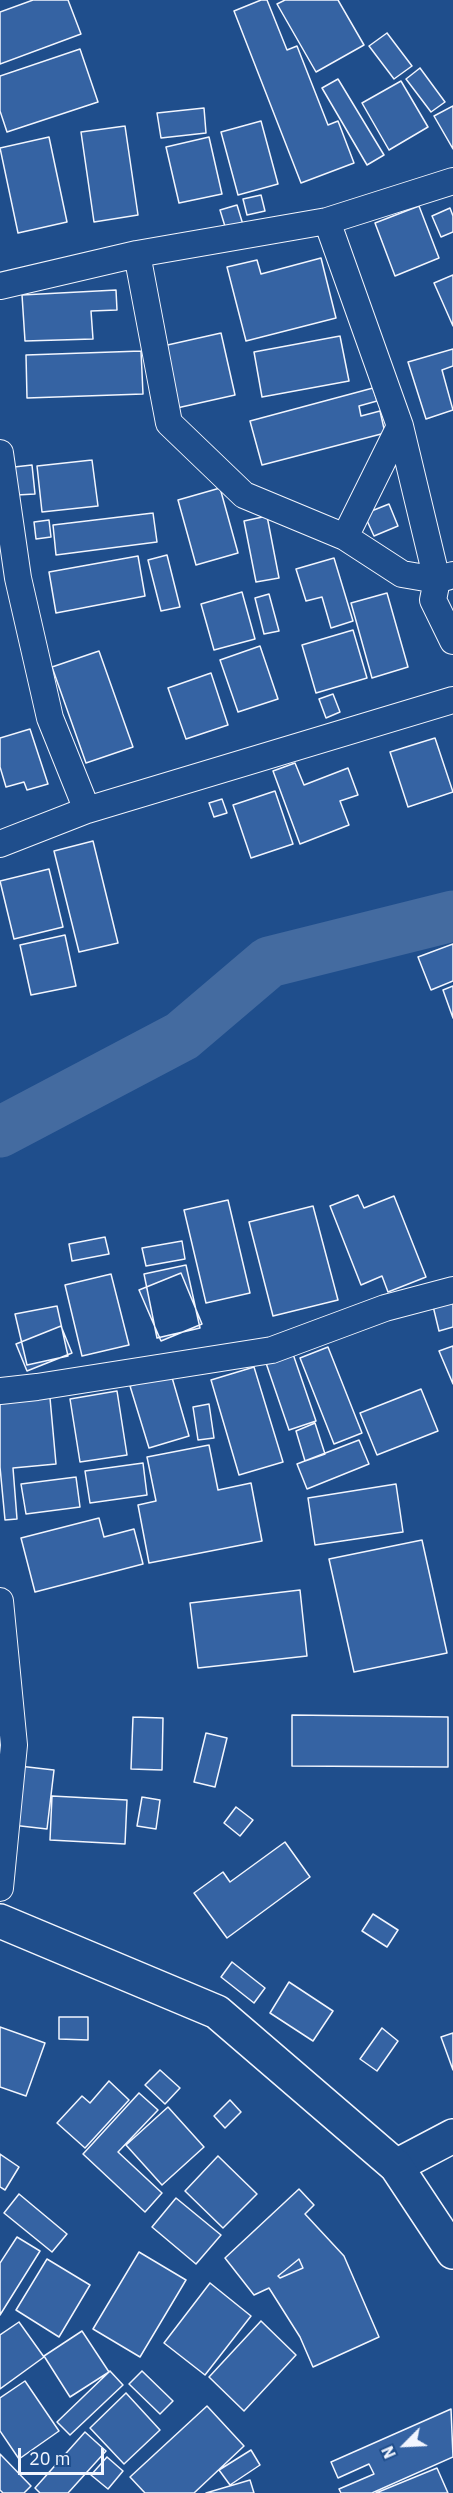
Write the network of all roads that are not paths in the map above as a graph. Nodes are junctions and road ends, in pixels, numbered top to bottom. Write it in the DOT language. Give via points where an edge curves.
graph roads {
  1 [pos="453,181"];
  2 [pos="327,221"];
  3 [pos="137,254"];
  4 [pos="0,285"];
  5 [pos="400,426"];
  6 [pos="0,453"];
  7 [pos="345,537"];
  8 [pos="445,578"];
  9 [pos="453,641"];
  10 [pos="453,700"];
  11 [pos="87,810"];
  12 [pos="0,844"];
  13 [pos="453,1290"];
  14 [pos="0,1391"];
  15 [pos="0,1601"];
  16 [pos="0,1888"];
  17 [pos="0,1921"];
  18 [pos="453,2136"];
  19 [pos="396,2166"];
  20 [pos="453,2252"];
  1 -- 2 [label="street"];
  2 -- 3 [label="street"];
  2 -- 5 [label="street"];
  3 -- 4 [label="street"];
  3 -- 7 [label="street" via="169,423 244,495"];
  5 -- 7 [label="street"];
  5 -- 8 [label="street"];
  6 -- 11 [label="street" via="18,578 50,718"];
  7 -- 8 [label="street" via="402,574"];
  8 -- 9 [label="street" via="433,600"];
  10 -- 11 [label="street"];
  11 -- 12 [label="street"];
  13 -- 14 [label="street" via="385,1308 272,1350"];
  15 -- 16 [label="street" via="14,1745"];
  17 -- 19 [label="main road" via="217,2012"];
  18 -- 19 [label="main road"];
  19 -- 20 [label="main road"];
}
